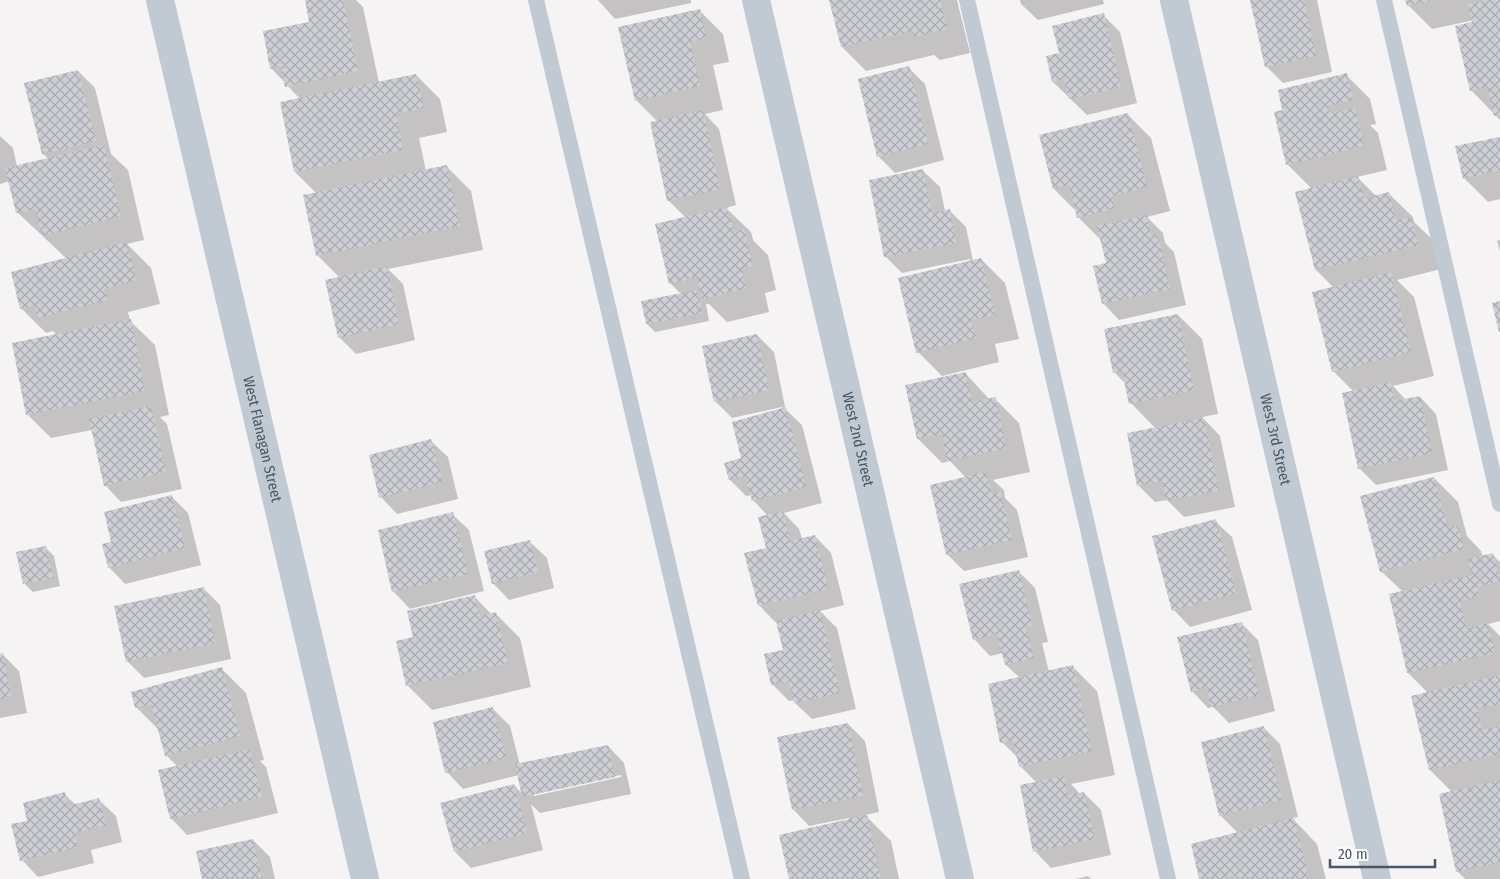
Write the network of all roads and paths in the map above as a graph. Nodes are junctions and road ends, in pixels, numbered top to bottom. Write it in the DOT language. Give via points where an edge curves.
graph roads {
  1 [pos="160,0"];
  2 [pos="536,0"];
  3 [pos="756,0"];
  4 [pos="967,0"];
  5 [pos="1174,0"];
  6 [pos="1384,0"];
  7 [pos="1500,504"];
  8 [pos="365,879"];
  9 [pos="742,879"];
  10 [pos="960,879"];
  11 [pos="1168,879"];
  12 [pos="1377,879"];
  1 -- 8 [label="street, West Flanagan Street"];
  2 -- 9 [label="lane"];
  3 -- 10 [label="street, West 2nd Street"];
  4 -- 11 [label="lane"];
  5 -- 12 [label="street, West 3rd Street"];
  6 -- 7 [label="lane"];
}
